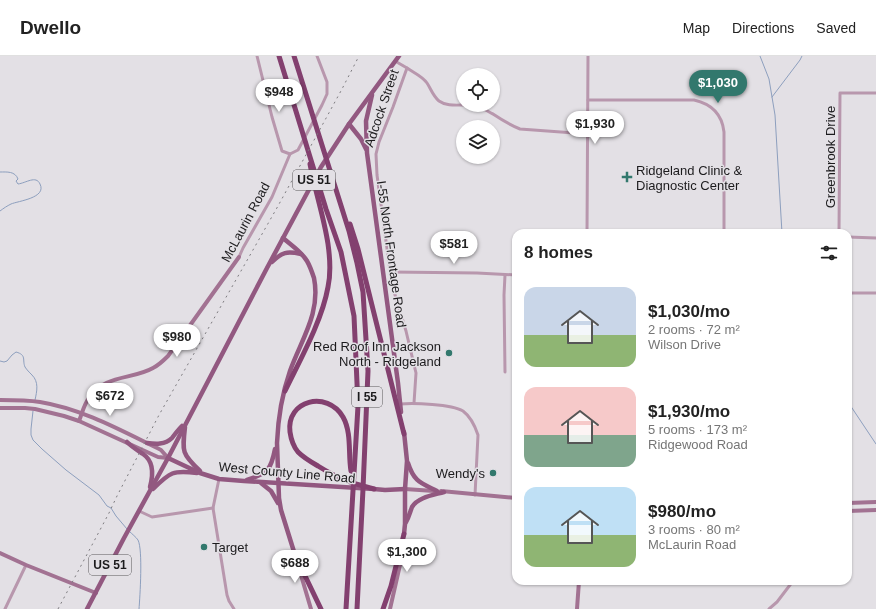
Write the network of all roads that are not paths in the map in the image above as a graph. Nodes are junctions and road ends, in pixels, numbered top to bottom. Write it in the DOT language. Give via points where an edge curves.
graph roads {
  1 [pos="257,56"];
  2 [pos="279,56"];
  3 [pos="294,56"];
  4 [pos="317,56"];
  5 [pos="399,56"];
  6 [pos="588,56"];
  7 [pos="396,61"];
  8 [pos="407,68"];
  9 [pos="373,91"];
  10 [pos="876,93"];
  11 [pos="588,100"];
  12 [pos="349,124"];
  13 [pos="588,134"];
  14 [pos="367,153"];
  15 [pos="290,154"];
  16 [pos="336,190"];
  17 [pos="323,209"];
  18 [pos="588,229"];
  19 [pos="724,229"];
  20 [pos="839,229"];
  21 [pos="852,237"];
  22 [pos="283,238"];
  23 [pos="876,238"];
  24 [pos="301,254"];
  25 [pos="239,258"];
  26 [pos="266,268"];
  27 [pos="391,272"];
  28 [pos="505,274"];
  29 [pos="512,275"];
  30 [pos="852,293"];
  31 [pos="876,293"];
  32 [pos="505,372"];
  33 [pos="285,391"];
  34 [pos="0,400"];
  35 [pos="400,404"];
  36 [pos="414,404"];
  37 [pos="0,408"];
  38 [pos="82,413"];
  39 [pos="79,421"];
  40 [pos="185,424"];
  41 [pos="404,434"];
  42 [pos="127,442"];
  43 [pos="147,443"];
  44 [pos="277,443"];
  45 [pos="168,458"];
  46 [pos="407,461"];
  47 [pos="203,474"];
  48 [pos="219,479"];
  49 [pos="353,480"];
  50 [pos="244,481"];
  51 [pos="260,482"];
  52 [pos="279,484"];
  53 [pos="405,489"];
  54 [pos="374,490"];
  55 [pos="437,491"];
  56 [pos="444,492"];
  57 [pos="149,493"];
  58 [pos="475,494"];
  59 [pos="512,498"];
  60 [pos="852,502"];
  61 [pos="876,502"];
  62 [pos="214,508"];
  63 [pos="281,510"];
  64 [pos="876,510"];
  65 [pos="139,511"];
  66 [pos="852,511"];
  67 [pos="406,524"];
  68 [pos="404,534"];
  69 [pos="0,552"];
  70 [pos="295,555"];
  71 [pos="26,565"];
  72 [pos="579,585"];
  73 [pos="790,585"];
  74 [pos="96,593"];
  75 [pos="5,609"];
  76 [pos="87,609"];
  77 [pos="234,609"];
  78 [pos="311,609"];
  79 [pos="321,609"];
  80 [pos="346,609"];
  81 [pos="357,609"];
  82 [pos="383,609"];
  83 [pos="390,609"];
  84 [pos="576,609"];
  85 [pos="769,609"];
  1 -- 15 [label="street" via="282,151"];
  2 -- 17 [label="highway" via="306,142 312,176"];
  3 -- 16 [label="highway, I 55"];
  4 -- 15 [label="street" via="327,82 327,94 298,150"];
  5 -- 7 [label="main road, US 51"];
  6 -- 11 [label="street"];
  7 -- 8 [label="street, Adcock Street"];
  7 -- 9 [label="main road, US 51"];
  8 -- 13 [label="street" via="422,77 432,94 445,104 479,107 520,129"];
  8 -- 27 [label="street, Adcock Street" via="376,154"];
  9 -- 12 [label="main road, US 51"];
  9 -- 14 [label="main road, I-55 North Frontage Road" via="366,121"];
  10 -- 20 [label="street, Greenbrook Drive" via="840,93"];
  11 -- 13 [label="street"];
  11 -- 19 [label="street" via="694,100 715,110 724,132"];
  12 -- 14 [label="main road" via="361,139"];
  12 -- 22 [label="main road, US 51" via="321,167"];
  13 -- 18 [label="street"];
  14 -- 35 [label="main road, I-55 North Frontage Road"];
  15 -- 25 [label="street, McLaurin Road" via="272,197"];
  16 -- 41 [label="highway" via="358,248"];
  16 -- 81 [label="highway, I 55" via="357,263 362,292 368,371"];
  17 -- 33 [label="highway" via="330,271 328,286 312,335"];
  17 -- 49 [label="highway, I 55" via="341,252 354,316 358,406"];
  21 -- 23 [label="street"];
  22 -- 24 [label="main road"];
  22 -- 26 [label="main road, US 51"];
  24 -- 26 [label="main road" via="284,252"];
  24 -- 33 [label="main road" via="312,272 316,302"];
  25 -- 38 [label="street, McLaurin Road" via="161,363 104,384 88,398"];
  26 -- 40 [label="main road, US 51"];
  27 -- 28 [label="street"];
  27 -- 36 [label="street, Adcock Street" via="392,285 416,373"];
  28 -- 29 [label="street"];
  28 -- 32 [label="street"];
  30 -- 31 [label="street"];
  33 -- 44 [label="main road"];
  34 -- 38 [label="street, West County Line Road" via="52,404"];
  35 -- 36 [label="street"];
  35 -- 41 [label="main road, I-55 North Frontage Road"];
  36 -- 58 [label="street" via="457,409 473,422 478,435"];
  37 -- 39 [label="street, West County Line Road" via="35,409"];
  38 -- 39 [label="street, McLaurin Road"];
  38 -- 43 [label="street, West County Line Road"];
  39 -- 42 [label="street, West County Line Road"];
  40 -- 43 [label="main road" via="165,443"];
  40 -- 45 [label="main road, US 51"];
  40 -- 47 [label="main road" via="185,456"];
  41 -- 46 [label="main road, I-55 North Frontage Road"];
  42 -- 45 [label="street, West County Line Road" via="158,457"];
  42 -- 57 [label="main road" via="145,455 151,464 153,476"];
  43 -- 45 [label="street, West County Line Road" via="161,450"];
  44 -- 50 [label="main road" via="272,464 264,473"];
  44 -- 52 [label="main road"];
  45 -- 47 [label="main road, West County Line Road"];
  45 -- 57 [label="main road, US 51"];
  46 -- 53 [label="main road, I-55 North Frontage Road"];
  46 -- 55 [label="main road" via="414,478"];
  47 -- 48 [label="main road, West County Line Road"];
  47 -- 57 [label="main road" via="169,474"];
  48 -- 50 [label="main road, West County Line Road"];
  48 -- 62 [label="street"];
  49 -- 54 [label="highway" via="349,438 343,417 328,404 313,401 304,404 292,416 290,423 290,436 298,451 307,460 331,474"];
  49 -- 80 [label="highway, I 55"];
  50 -- 51 [label="main road, West County Line Road"];
  51 -- 52 [label="main road, West County Line Road"];
  51 -- 63 [label="main road" via="271,491"];
  52 -- 54 [label="main road, West County Line Road"];
  52 -- 63 [label="main road"];
  53 -- 54 [label="main road, West County Line Road"];
  53 -- 55 [label="street"];
  53 -- 67 [label="main road, I-55 North Frontage Road"];
  55 -- 56 [label="street"];
  56 -- 58 [label="street"];
  56 -- 67 [label="main road" via="416,502"];
  57 -- 65 [label="main road, US 51"];
  58 -- 59 [label="street"];
  60 -- 61 [label="street"];
  62 -- 65 [label="street" via="152,517"];
  62 -- 77 [label="street" via="227,595"];
  63 -- 70 [label="main road"];
  64 -- 66 [label="street"];
  65 -- 74 [label="main road, US 51"];
  67 -- 68 [label="main road, I-55 North Frontage Road"];
  68 -- 82 [label="highway"];
  68 -- 83 [label="street, I-55 North Frontage Road" via="402,556"];
  69 -- 71 [label="street"];
  70 -- 78 [label="street"];
  70 -- 79 [label="highway"];
  71 -- 74 [label="street"];
  71 -- 75 [label="street"];
  72 -- 84 [label="street"];
  73 -- 85 [label="street"];
  74 -- 76 [label="main road, US 51"];
}
